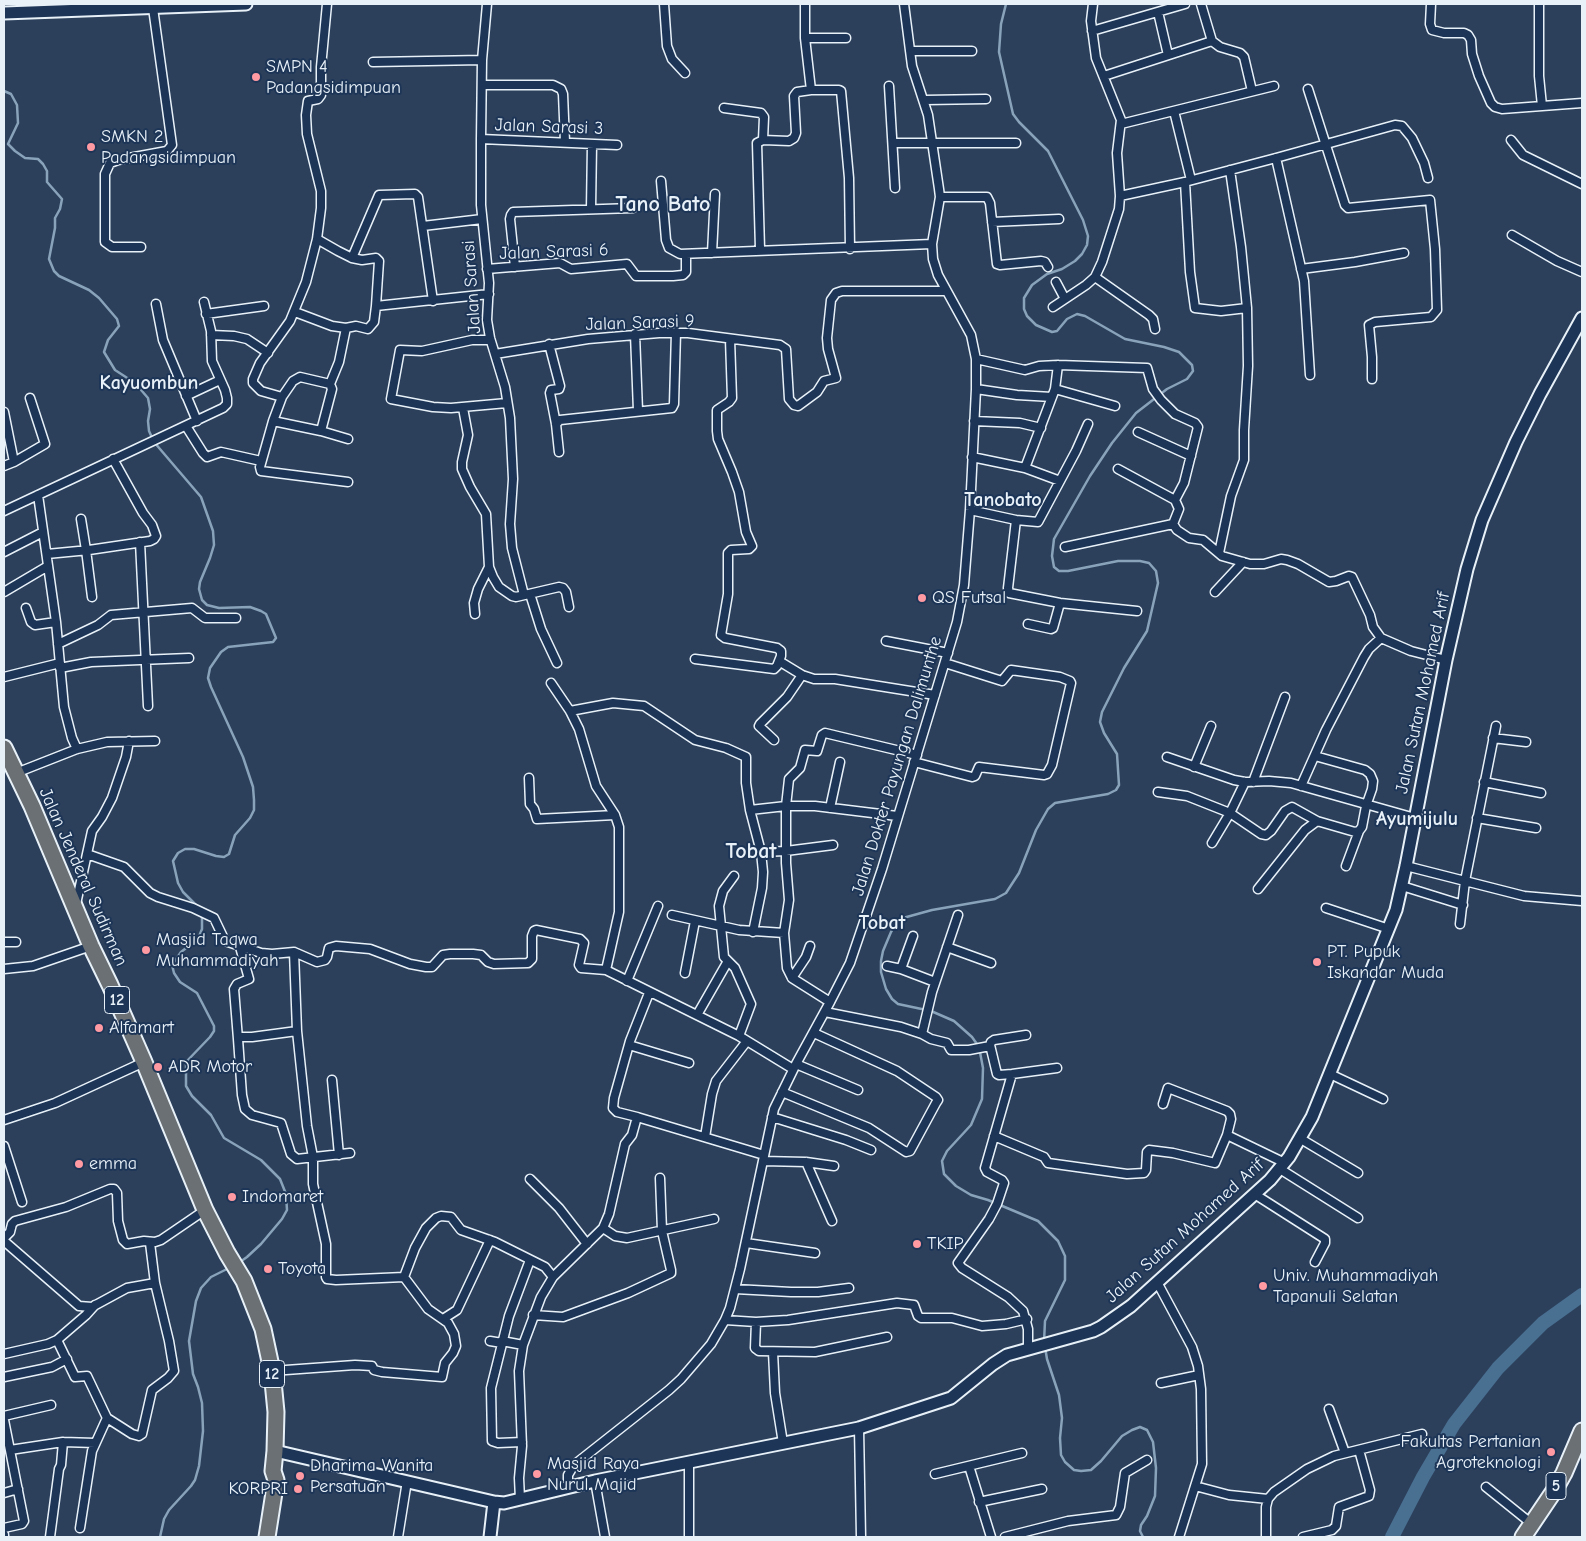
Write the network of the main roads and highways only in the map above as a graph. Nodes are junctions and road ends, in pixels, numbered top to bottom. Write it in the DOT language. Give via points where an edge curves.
graph roads {
  1 [pos="4,748"];
  2 [pos="11,769"];
  3 [pos="1582,1431"];
  4 [pos="273,1471"];
  5 [pos="259,1537"];
  6 [pos="267,1537"];
  7 [pos="1523,1537"];
  1 -- 2 [label="highway, Jalan Jenderal Sudirman / 12"];
  2 -- 4 [label="highway, Jalan Jenderal Sudirman / 12" via="144,1062 204,1210 244,1281 263,1329 276,1412"];
  3 -- 7 [label="highway, 5" via="1564,1473"];
  4 -- 5 [label="highway, Jalan Jenderal Sudirman / 12"];
  4 -- 6 [label="highway, Jalan Jenderal Sudirman / 12" via="276,1480"];
}
